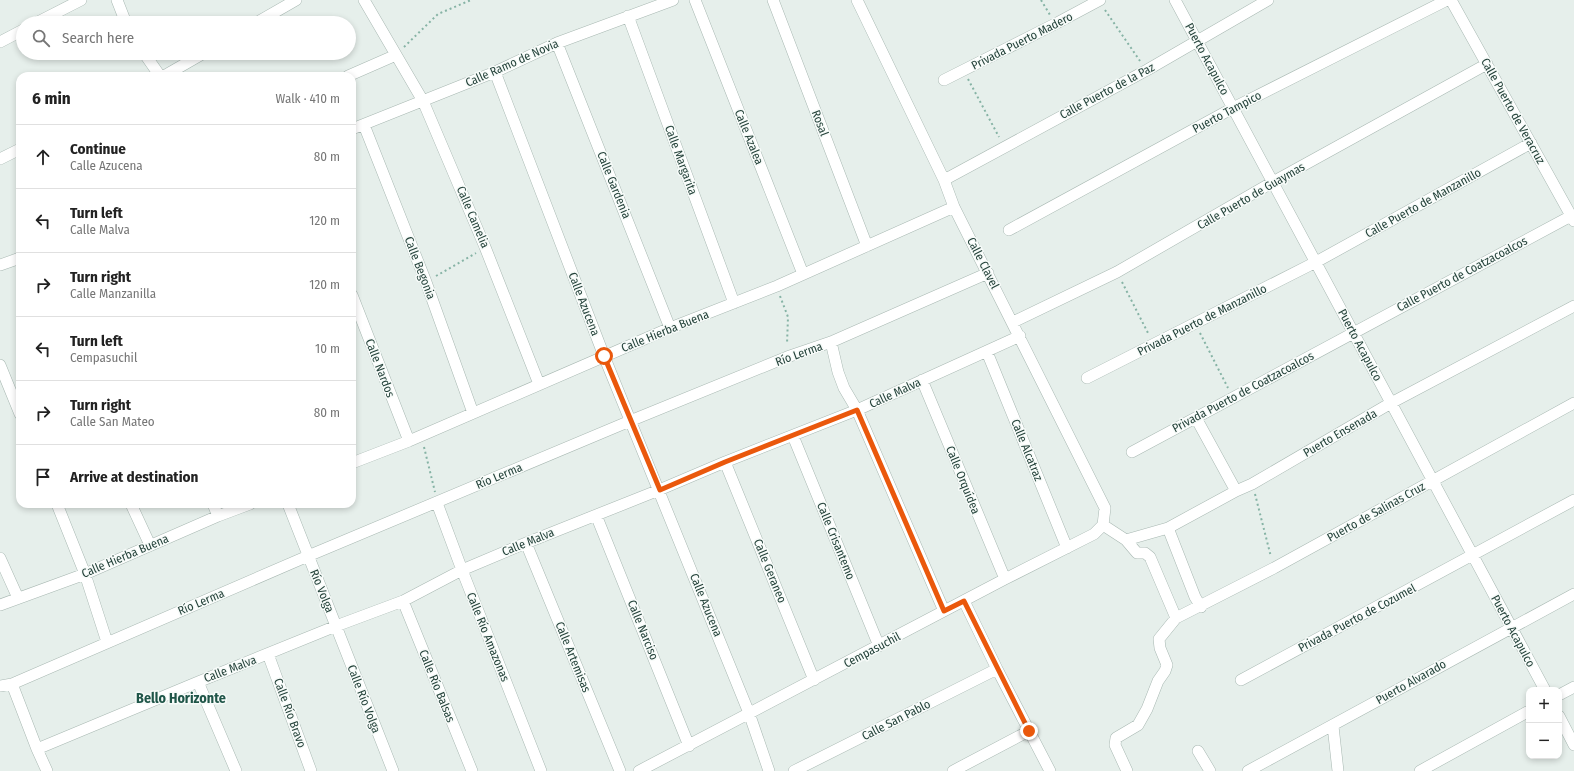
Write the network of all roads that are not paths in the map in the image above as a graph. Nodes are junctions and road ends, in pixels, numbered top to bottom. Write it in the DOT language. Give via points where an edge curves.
graph roads {
  1 [pos="81,0"];
  2 [pos="117,0"];
  3 [pos="296,0"];
  4 [pos="364,0"];
  5 [pos="673,0"];
  6 [pos="695,0"];
  7 [pos="773,0"];
  8 [pos="857,0"];
  9 [pos="1100,0"];
  10 [pos="1176,0"];
  11 [pos="1268,0"];
  12 [pos="1447,0"];
  13 [pos="1451,0"];
  14 [pos="50,16"];
  15 [pos="123,16"];
  16 [pos="268,16"];
  17 [pos="628,16"];
  18 [pos="16,34"];
  19 [pos="1197,41"];
  20 [pos="0,42"];
  21 [pos="557,43"];
  22 [pos="396,55"];
  23 [pos="149,60"];
  24 [pos="192,60"];
  25 [pos="1487,64"];
  26 [pos="157,72"];
  27 [pos="171,72"];
  28 [pos="356,72"];
  29 [pos="495,72"];
  30 [pos="944,80"];
  31 [pos="423,101"];
  32 [pos="1233,108"];
  33 [pos="364,125"];
  34 [pos="356,128"];
  35 [pos="1531,143"];
  36 [pos="16,151"];
  37 [pos="0,159"];
  38 [pos="944,180"];
  39 [pos="1273,182"];
  40 [pos="954,207"];
  41 [pos="1573,219"];
  42 [pos="1009,230"];
  43 [pos="867,246"];
  44 [pos="16,259"];
  45 [pos="1316,262"];
  46 [pos="1,263"];
  47 [pos="988,273"];
  48 [pos="803,274"];
  49 [pos="734,303"];
  50 [pos="356,305"];
  51 [pos="1574,306"];
  52 [pos="1013,322"];
  53 [pos="670,328"];
  54 [pos="1353,332"];
  55 [pos="1020,336"];
  56 [pos="831,342"];
  57 [pos="987,352"];
  58 [pos="604,356"];
  59 [pos="0,365"];
  60 [pos="1087,378"];
  61 [pos="922,380"];
  62 [pos="539,384"];
  63 [pos="1391,403"];
  64 [pos="1574,403"];
  65 [pos="16,404"];
  66 [pos="857,410"];
  67 [pos="473,413"];
  68 [pos="1196,418"];
  69 [pos="630,421"];
  70 [pos="793,436"];
  71 [pos="409,441"];
  72 [pos="1132,452"];
  73 [pos="356,461"];
  74 [pos="725,462"];
  75 [pos="1433,481"];
  76 [pos="660,490"];
  77 [pos="1236,491"];
  78 [pos="1574,500"];
  79 [pos="437,503"];
  80 [pos="59,508"];
  81 [pos="133,508"];
  82 [pos="215,508"];
  83 [pos="239,508"];
  84 [pos="290,508"];
  85 [pos="596,515"];
  86 [pos="218,516"];
  87 [pos="1104,525"];
  88 [pos="1168,528"];
  89 [pos="1126,540"];
  90 [pos="526,542"];
  91 [pos="150,545"];
  92 [pos="1067,548"];
  93 [pos="1473,555"];
  94 [pos="308,556"];
  95 [pos="0,558"];
  96 [pos="462,570"];
  97 [pos="85,574"];
  98 [pos="1004,579"];
  99 [pos="1574,594"];
  100 [pos="18,598"];
  101 [pos="403,601"];
  102 [pos="964,601"];
  103 [pos="0,605"];
  104 [pos="1201,607"];
  105 [pos="944,611"];
  106 [pos="1176,618"];
  107 [pos="336,626"];
  108 [pos="1511,627"];
  109 [pos="107,642"];
  110 [pos="879,646"];
  111 [pos="268,654"];
  112 [pos="997,669"];
  113 [pos="814,680"];
  114 [pos="1241,680"];
  115 [pos="198,682"];
  116 [pos="12,684"];
  117 [pos="0,686"];
  118 [pos="1543,687"];
  119 [pos="1574,687"];
  120 [pos="1562,693"];
  121 [pos="749,713"];
  122 [pos="1526,713"];
  123 [pos="1562,722"];
  124 [pos="1333,726"];
  125 [pos="1029,731"];
  126 [pos="1574,744"];
  127 [pos="689,746"];
  128 [pos="37,749"];
  129 [pos="1198,751"];
  130 [pos="1126,769"];
  131 [pos="47,771"];
  132 [pos="236,771"];
  133 [pos="311,771"];
  134 [pos="393,771"];
  135 [pos="472,771"];
  136 [pos="541,771"];
  137 [pos="620,771"];
  138 [pos="639,771"];
  139 [pos="769,771"];
  140 [pos="794,771"];
  141 [pos="953,771"];
  142 [pos="1050,771"];
  143 [pos="1210,771"];
  144 [pos="1248,771"];
  145 [pos="1338,771"];
  146 [pos="1420,771"];
  1 -- 14 [label="street"];
  2 -- 15 [label="street"];
  3 -- 16 [label="street"];
  4 -- 22 [label="street, Calle Camelia"];
  5 -- 17 [label="street, Calle Ramo de Novia"];
  6 -- 48 [label="street, Calle Azalea"];
  7 -- 43 [label="street, Rosal"];
  8 -- 38 [label="street, Calle Clavel"];
  9 -- 30 [label="street, Privada Puerto Madero"];
  10 -- 19 [label="street, Puerto Acapulco"];
  11 -- 19 [label="street, Calle Puerto de la Paz"];
  12 -- 32 [label="street, Puerto Tampico"];
  13 -- 25 [label="street, Calle Puerto de Veracruz"];
  17 -- 21 [label="street, Calle Ramo de Novia"];
  17 -- 49 [label="street, Calle Margarita"];
  18 -- 20 [label="street"];
  19 -- 32 [label="street, Puerto Acapulco"];
  19 -- 38 [label="street, Calle Puerto de la Paz"];
  21 -- 29 [label="street, Calle Ramo de Novia"];
  21 -- 53 [label="street, Calle Gardenia"];
  22 -- 28 [label="street"];
  22 -- 31 [label="street, Calle Camelia"];
  23 -- 26 [label="street"];
  24 -- 27 [label="street"];
  25 -- 35 [label="street, Calle Puerto de Veracruz"];
  25 -- 39 [label="street, Calle Puerto de Guaymas"];
  29 -- 31 [label="street, Calle Ramo de Novia"];
  29 -- 58 [label="street, Calle Azucena"];
  31 -- 33 [label="street, Calle Ramo de Novia"];
  31 -- 62 [label="street, Calle Camelia" via="486,247"];
  32 -- 39 [label="street, Puerto Acapulco"];
  32 -- 42 [label="street, Puerto Tampico"];
  33 -- 34 [label="street, Calle Ramo de Novia"];
  33 -- 67 [label="street, Calle Begonia" via="426,282"];
  35 -- 41 [label="street, Calle Puerto de Veracruz"];
  35 -- 45 [label="street, Calle Puerto de Manzanillo"];
  36 -- 37 [label="street"];
  38 -- 40 [label="street, Calle Clavel"];
  39 -- 45 [label="street, Puerto Acapulco"];
  39 -- 52 [label="street, Calle Puerto de Guaymas" via="1117,272"];
  40 -- 43 [label="street, Calle Hierba Buena"];
  40 -- 47 [label="street, Calle Clavel"];
  41 -- 54 [label="street, Calle Puerto de Coatzacoalcos"];
  43 -- 48 [label="street, Calle Hierba Buena"];
  44 -- 46 [label="street"];
  45 -- 54 [label="street, Puerto Acapulco"];
  45 -- 60 [label="street, Privada Puerto de Manzanillo"];
  47 -- 52 [label="street, Calle Clavel"];
  47 -- 56 [label="street, Río Lerma"];
  48 -- 49 [label="street, Calle Hierba Buena"];
  49 -- 53 [label="street, Calle Hierba Buena"];
  50 -- 71 [label="street, Calle Nardos"];
  51 -- 63 [label="street, Puerto Ensenada"];
  52 -- 55 [label="street, Calle Clavel"];
  53 -- 58 [label="street, Calle Hierba Buena"];
  54 -- 63 [label="street, Puerto Acapulco"];
  54 -- 68 [label="street, Privada Puerto de Coatzacoalcos"];
  55 -- 57 [label="street, Calle Malva"];
  55 -- 87 [label="street, Calle Clavel" via="1105,508"];
  56 -- 66 [label="street" via="844,388"];
  56 -- 69 [label="street, Río Lerma" via="787,357"];
  57 -- 61 [label="street, Calle Malva"];
  57 -- 92 [label="street, Calle Alcatraz"];
  58 -- 62 [label="street, Calle Hierba Buena"];
  58 -- 69 [label="street, Calle Azucena"];
  59 -- 65 [label="street"];
  61 -- 66 [label="street, Calle Malva"];
  61 -- 98 [label="street, Calle Orquídea"];
  62 -- 67 [label="street, Calle Hierba Buena"];
  63 -- 75 [label="street, Puerto Acapulco"];
  63 -- 77 [label="street, Puerto Ensenada"];
  64 -- 75 [label="street, Puerto de Salinas Cruz"];
  66 -- 70 [label="street, Calle Malva"];
  66 -- 105 [label="street"];
  67 -- 71 [label="street, Calle Hierba Buena"];
  68 -- 72 [label="street, Privada Puerto de Coatzacoalcos"];
  68 -- 77 [label="street"];
  69 -- 76 [label="street, Calle Azucena"];
  69 -- 79 [label="street, Río Lerma"];
  70 -- 74 [label="street, Calle Malva"];
  70 -- 110 [label="street, Calle Crisantemo"];
  71 -- 73 [label="street, Calle Hierba Buena"];
  74 -- 76 [label="street, Calle Malva"];
  74 -- 113 [label="street, Calle Geraneo"];
  75 -- 93 [label="street, Puerto Acapulco"];
  75 -- 104 [label="street, Puerto de Salinas Cruz"];
  76 -- 85 [label="street, Calle Malva"];
  76 -- 121 [label="street, Calle Azucena"];
  77 -- 88 [label="street, Puerto Ensenada"];
  78 -- 93 [label="street, Privada Puerto de Cozumel"];
  79 -- 94 [label="street, Río Lerma"];
  79 -- 96 [label="street, Calle Río Amazonas"];
  80 -- 97 [label="street"];
  81 -- 91 [label="street"];
  82 -- 86 [label="street"];
  83 -- 86 [label="street, Calle Hierba Buena"];
  84 -- 94 [label="street, Río Volga"];
  85 -- 90 [label="street, Calle Malva"];
  85 -- 127 [label="street, Calle Narciso"];
  86 -- 91 [label="street, Calle Hierba Buena"];
  87 -- 89 [label="street"];
  87 -- 92 [label="street, Cempasuchil" via="1094,534"];
  88 -- 89 [label="street, Puerto Ensenada"];
  88 -- 104 [label="street"];
  89 -- 106 [label="street" via="1137,553 1145,553 1150,557"];
  90 -- 96 [label="street, Calle Malva"];
  90 -- 137 [label="street, Calle Artemisas"];
  91 -- 97 [label="street, Calle Hierba Buena"];
  92 -- 98 [label="street, Cempasuchil"];
  93 -- 108 [label="street, Puerto Acapulco"];
  93 -- 114 [label="street, Privada Puerto de Cozumel"];
  94 -- 107 [label="street, Río Volga"];
  94 -- 109 [label="street, Río Lerma"];
  95 -- 100 [label="street"];
  96 -- 101 [label="street, Calle Malva"];
  96 -- 136 [label="street, Calle Río Amazonas"];
  97 -- 100 [label="street, Calle Hierba Buena"];
  97 -- 109 [label="street"];
  98 -- 102 [label="street, Cempasuchil"];
  99 -- 108 [label="street, Puerto Alvarado"];
  100 -- 103 [label="street, Calle Hierba Buena"];
  101 -- 107 [label="street, Calle Malva"];
  101 -- 135 [label="street, Calle Río Balsas"];
  102 -- 105 [label="street, Cempasuchil"];
  102 -- 112 [label="street"];
  104 -- 106 [label="street, Puerto de Salinas Cruz"];
  105 -- 110 [label="street, Cempasuchil"];
  106 -- 130 [label="street" via="1159,639 1167,665 1147,709 1138,726 1116,738 1115,745"];
  107 -- 111 [label="street, Calle Malva"];
  107 -- 134 [label="street, Calle Río Volga"];
  108 -- 118 [label="street, Puerto Acapulco"];
  108 -- 124 [label="street, Puerto Alvarado"];
  109 -- 116 [label="street, Río Lerma"];
  110 -- 113 [label="street, Cempasuchil"];
  111 -- 115 [label="street, Calle Malva"];
  111 -- 133 [label="street, Calle Río Bravo"];
  112 -- 125 [label="street"];
  112 -- 140 [label="street, Calle San Pablo"];
  113 -- 121 [label="street, Cempasuchil"];
  115 -- 128 [label="street, Calle Malva"];
  115 -- 132 [label="street"];
  116 -- 117 [label="street, Río Lerma"];
  116 -- 128 [label="street"];
  119 -- 120 [label="street"];
  121 -- 127 [label="street, Cempasuchil"];
  121 -- 139 [label="street, Calle Azucena"];
  122 -- 146 [label="street"];
  123 -- 126 [label="street"];
  124 -- 144 [label="street, Puerto Alvarado"];
  124 -- 145 [label="street"];
  125 -- 141 [label="street"];
  125 -- 142 [label="street"];
  127 -- 138 [label="street, Cempasuchil"];
  128 -- 131 [label="street"];
  129 -- 143 [label="street"];
}
